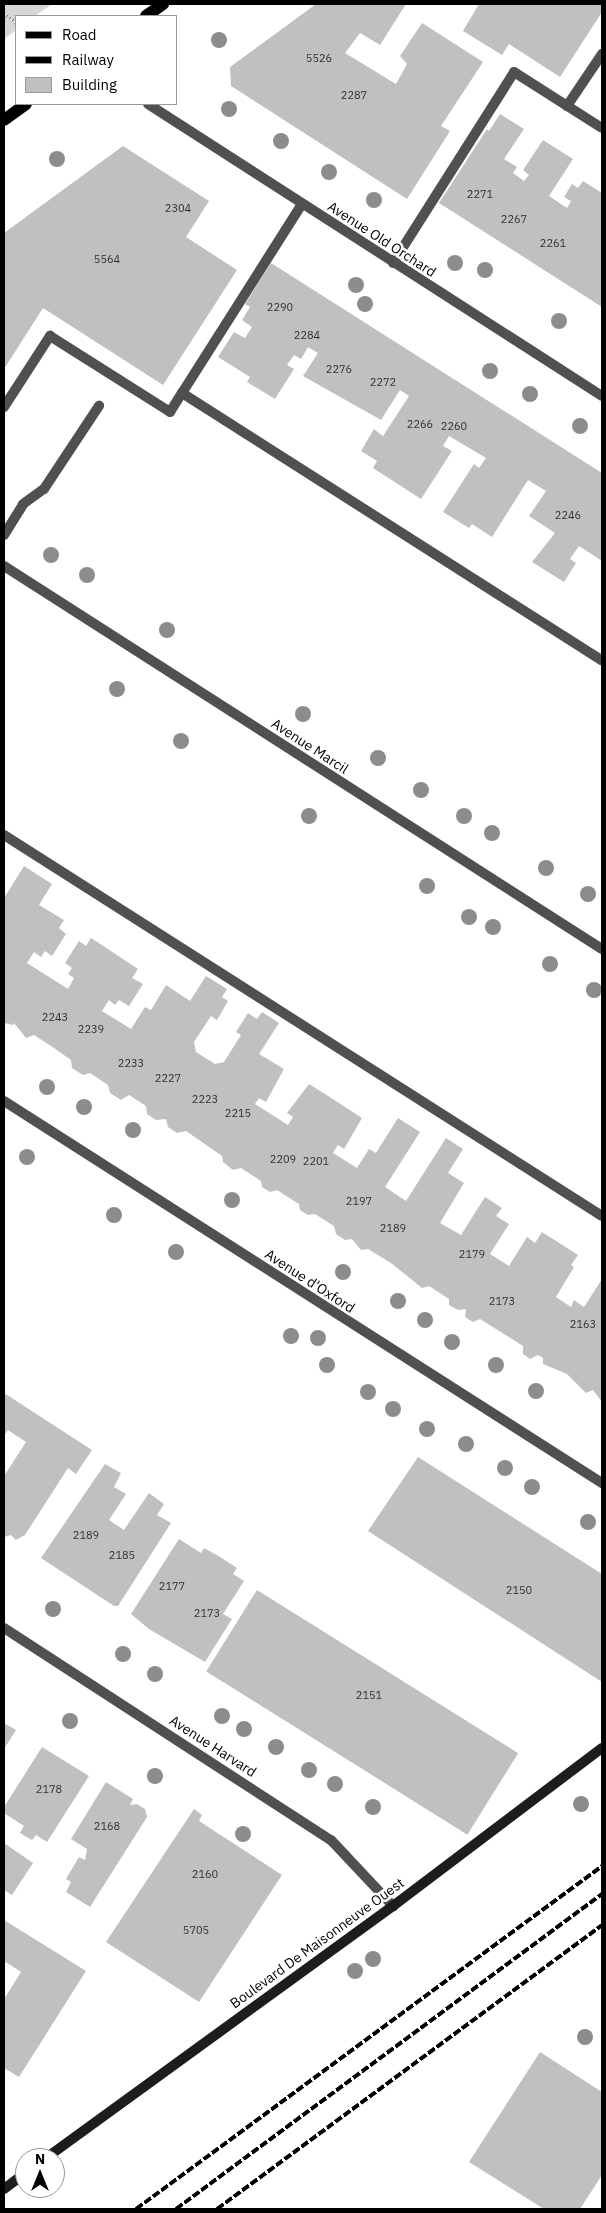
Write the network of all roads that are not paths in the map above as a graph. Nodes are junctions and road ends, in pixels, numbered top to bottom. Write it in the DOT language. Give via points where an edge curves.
graph roads {
  1 [pos="163,4"];
  2 [pos="147,15"];
  3 [pos="602,54"];
  4 [pos="25,105"];
  5 [pos="150,105"];
  6 [pos="567,106"];
  7 [pos="4,120"];
  8 [pos="602,128"];
  9 [pos="302,204"];
  10 [pos="392,263"];
  11 [pos="182,393"];
  12 [pos="602,396"];
  13 [pos="99,406"];
  14 [pos="4,407"];
  15 [pos="4,536"];
  16 [pos="4,566"];
  17 [pos="602,661"];
  18 [pos="4,835"];
  19 [pos="602,949"];
  20 [pos="4,1101"];
  21 [pos="602,1216"];
  22 [pos="602,1483"];
  23 [pos="4,1628"];
  24 [pos="602,1748"];
  25 [pos="392,1906"];
  26 [pos="60,2148"];
  1 -- 2 [label="main road"];
  3 -- 6 [label="street"];
  4 -- 7 [label="main road"];
  5 -- 9 [label="street, Avenue Old Orchard"];
  6 -- 8 [label="street"];
  6 -- 10 [label="street" via="514,72"];
  9 -- 10 [label="street, Avenue Old Orchard"];
  9 -- 11 [label="street"];
  10 -- 12 [label="street, Avenue Old Orchard"];
  11 -- 14 [label="street" via="170,412 50,336"];
  11 -- 17 [label="street"];
  13 -- 15 [label="street" via="44,489 23,504"];
  16 -- 19 [label="street, Avenue Marcil"];
  18 -- 21 [label="street"];
  20 -- 22 [label="street, Avenue d'Oxford"];
  23 -- 25 [label="street, Avenue Harvard" via="317,1830 348,1855"];
  24 -- 25 [label="street, Boulevard De Maisonneuve Ouest"];
  25 -- 26 [label="street, Boulevard De Maisonneuve Ouest"];
}
